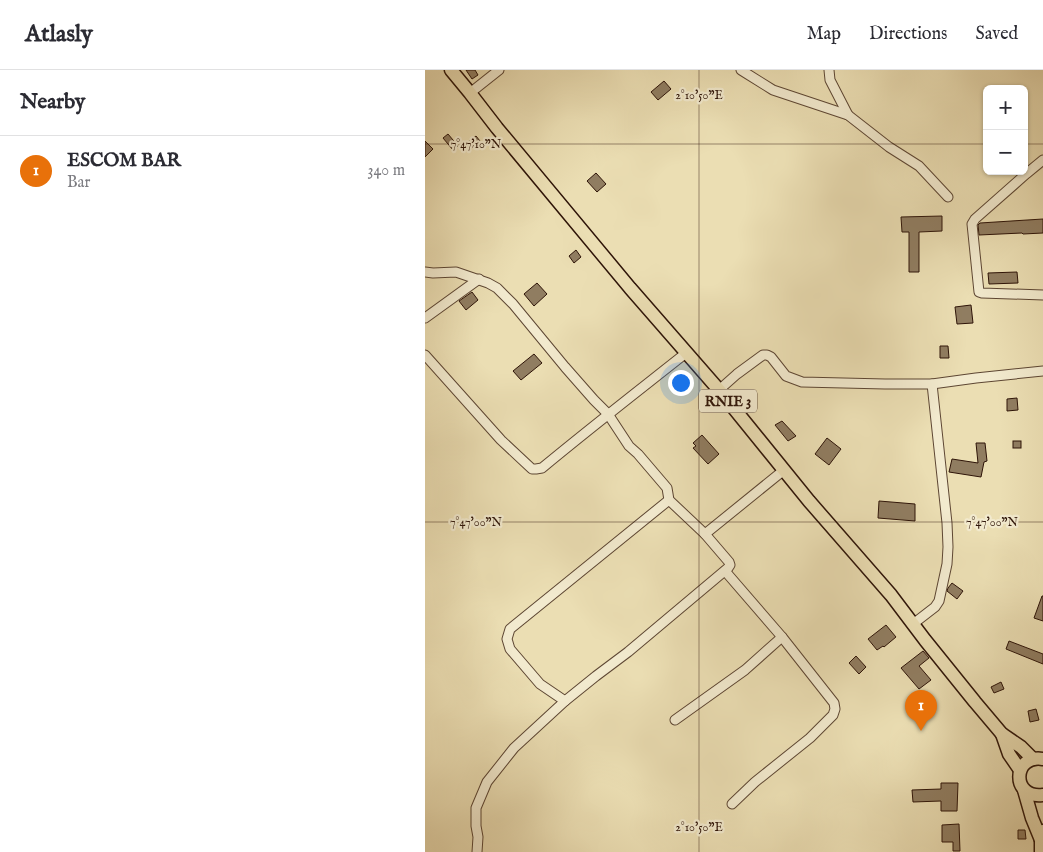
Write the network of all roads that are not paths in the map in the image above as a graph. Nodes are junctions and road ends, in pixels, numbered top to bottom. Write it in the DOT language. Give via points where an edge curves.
graph roads {
  1 [pos="451,70"];
  2 [pos="499,70"];
  3 [pos="741,70"];
  4 [pos="829,70"];
  5 [pos="470,93"];
  6 [pos="848,115"];
  7 [pos="1043,160"];
  8 [pos="948,197"];
  9 [pos="425,272"];
  10 [pos="479,279"];
  11 [pos="1043,295"];
  12 [pos="425,318"];
  13 [pos="686,353"];
  14 [pos="425,355"];
  15 [pos="1043,371"];
  16 [pos="931,384"];
  17 [pos="719,390"];
  18 [pos="608,414"];
  19 [pos="784,470"];
  20 [pos="669,500"];
  21 [pos="705,534"];
  22 [pos="725,571"];
  23 [pos="913,624"];
  24 [pos="782,637"];
  25 [pos="565,701"];
  26 [pos="675,720"];
  27 [pos="1002,734"];
  28 [pos="1038,759"];
  29 [pos="1020,770"];
  30 [pos="1024,790"];
  31 [pos="1043,795"];
  32 [pos="732,804"];
  33 [pos="1041,841"];
  34 [pos="477,852"];
  1 -- 5 [label="highway, RNIE 3"];
  2 -- 5 [label="street"];
  3 -- 6 [label="street" via="773,90"];
  4 -- 6 [label="street" via="830,80"];
  5 -- 13 [label="highway, RNIE 3"];
  6 -- 8 [label="street" via="919,166"];
  7 -- 11 [label="street" via="972,222 979,292"];
  9 -- 10 [label="street" via="456,272"];
  10 -- 12 [label="street"];
  10 -- 18 [label="street" via="497,288 513,304"];
  13 -- 17 [label="highway, RNIE 3"];
  13 -- 18 [label="street"];
  14 -- 18 [label="street" via="501,440 532,469 542,468"];
  15 -- 16 [label="street"];
  16 -- 17 [label="street" via="802,382 786,376 771,357 763,355"];
  16 -- 23 [label="street" via="947,523 947,564 939,600"];
  17 -- 19 [label="highway, RNIE 3"];
  18 -- 20 [label="street" via="629,446 667,488"];
  19 -- 21 [label="street"];
  19 -- 23 [label="highway, RNIE 3"];
  20 -- 21 [label="street"];
  20 -- 25 [label="street" via="510,629 507,639 510,649 540,684"];
  21 -- 22 [label="street" via="729,562"];
  22 -- 24 [label="street"];
  22 -- 25 [label="street"];
  23 -- 27 [label="highway, RNIE 3"];
  24 -- 26 [label="street" via="745,670"];
  24 -- 32 [label="street" via="834,703 835,709 811,738"];
  25 -- 34 [label="street" via="514,748 487,782 475,808"];
  27 -- 28 [label="highway, RNIE 3"];
  27 -- 29 [label="highway, RNIE 3" via="1009,754"];
  28 -- 29 [label="highway" via="1023,765"];
  29 -- 30 [label="highway" via="1019,780"];
  30 -- 31 [label="highway" via="1033,795"];
  30 -- 33 [label="highway"];
}
